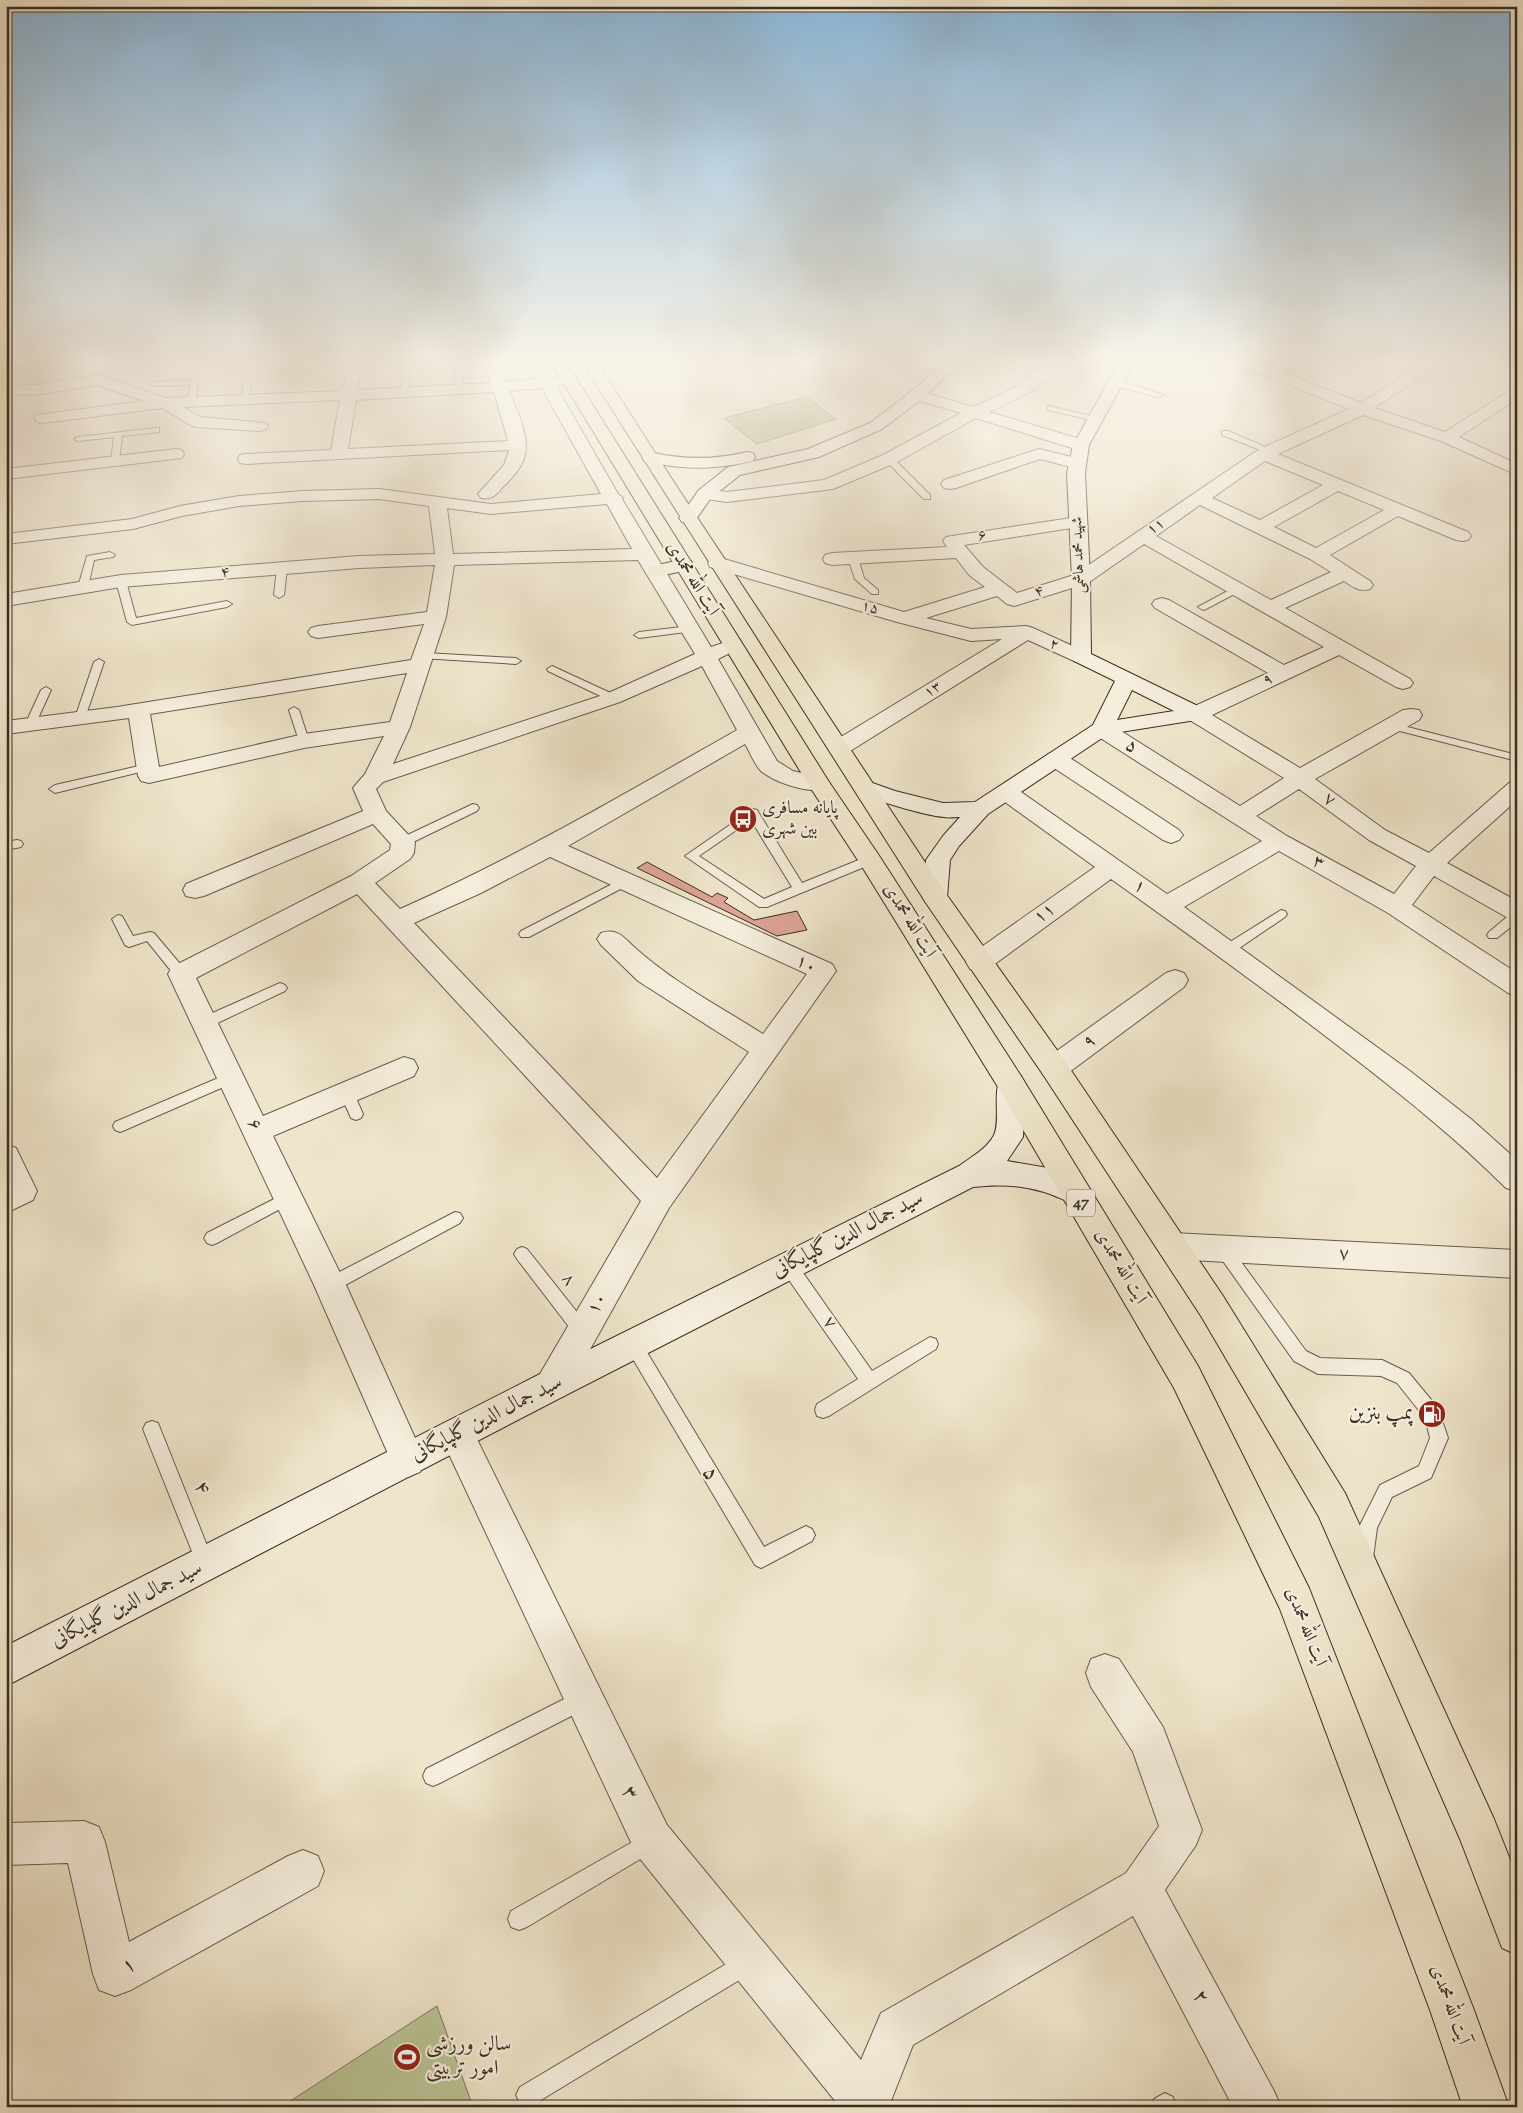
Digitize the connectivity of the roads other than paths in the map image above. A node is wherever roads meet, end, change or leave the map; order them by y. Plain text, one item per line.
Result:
1 (650, 457) edge
2 (115, 458) edge
3 (145, 458) edge
4 (246, 458) dead end
5 (255, 458) edge
6 (516, 458) edge
7 (608, 458) edge
8 (652, 458) edge
9 (744, 458) edge
10 (793, 458) edge
11 (1028, 458) edge
12 (1053, 458) edge
13 (1079, 458) edge
14 (1260, 458) edge
15 (1280, 458) edge
16 (1490, 458) edge
17 (889, 459) joint
18 (115, 461) junction
19 (1078, 464) junction
20 (1517, 470) edge
21 (6, 474) edge
22 (950, 484) dead end
23 (1337, 484) junction
24 (487, 494) junction
25 (627, 496) junction
26 (926, 497) dead end
27 (1199, 498) junction
28 (437, 501) junction
29 (685, 502) junction
30 (1398, 509) junction
31 (83, 516) dead end
32 (136, 517) junction
33 (1078, 522) junction
34 (1261, 527) junction
35 (1143, 536) junction
36 (1462, 536) dead end
37 (6, 539) edge
38 (961, 552) junction
39 (644, 554) junction
40 (110, 555) dead end
41 (1317, 555) junction
42 (853, 558) junction
43 (832, 559) dead end
44 (445, 561) junction
45 (717, 563) junction
46 (282, 568) junction
47 (670, 568) junction
48 (1345, 573) junction
49 (1081, 579) junction
50 (121, 581) junction
51 (1363, 585) dead end
52 (83, 587) junction
53 (1000, 589) junction
54 (1238, 590) junction
55 (875, 592) dead end
56 (279, 595) dead end
57 (6, 600) edge
58 (227, 604) dead end
59 (1162, 604) dead end
60 (1203, 607) dead end
61 (1270, 608) junction
62 (436, 617) junction
63 (904, 618) junction
64 (690, 629) junction
65 (318, 632) dead end
66 (1026, 632) junction
67 (640, 635) dead end
68 (1340, 647) junction
69 (720, 651) junction
70 (1082, 657) junction
71 (422, 660) junction
72 (516, 660) dead end
73 (99, 662) dead end
74 (552, 668) dead end
75 (1284, 673) junction
76 (1127, 679) junction
77 (1403, 683) dead end
78 (46, 690) dead end
79 (613, 698) junction
80 (138, 709) junction
81 (294, 710) dead end
82 (1196, 714) junction
83 (80, 718) junction
84 (1401, 721) joint
85 (30, 725) junction
86 (399, 727) junction
87 (6, 728) edge
88 (1102, 729) junction
89 (748, 733) junction
90 (304, 741) junction
91 (839, 748) junction
92 (1517, 758) edge
93 (1056, 759) junction
94 (148, 767) junction
95 (375, 777) junction
96 (1300, 778) junction
97 (819, 784) junction
98 (864, 787) junction
99 (1517, 788) edge
100 (54, 789) dead end
101 (1006, 792) junction
102 (473, 808) dead end
103 (980, 808) junction
104 (376, 814) junction
105 (1240, 816) junction
106 (1171, 835) dead end
107 (1279, 841) junction
108 (403, 842) junction
109 (549, 847) junction
110 (870, 860) junction
111 (1431, 864) junction
112 (1111, 867) junction
113 (360, 882) junction
114 (624, 882) junction
115 (799, 889) junction
116 (195, 890) dead end
117 (935, 898) junction
118 (1166, 906) junction
119 (1397, 907) junction
120 (1517, 913) edge
121 (1280, 914) dead end
122 (118, 919) dead end
123 (396, 921) junction
124 (525, 934) dead end
125 (1493, 935) dead end
126 (610, 939) dead end
127 (1227, 950) junction
128 (980, 962) junction
129 (181, 974) junction
130 (1175, 980) dead end
131 (1517, 986) edge
132 (280, 988) dead end
133 (204, 1022) junction
134 (766, 1049) junction
135 (404, 1068) dead end
136 (1054, 1068) junction
137 (230, 1078) junction
138 (1011, 1084) junction
139 (120, 1126) dead end
140 (257, 1130) junction
141 (6, 1156) edge
142 (969, 1175) junction
143 (1517, 1179) edge
144 (1073, 1191) junction
145 (288, 1198) junction
146 (658, 1199) junction
147 (6, 1200) edge
148 (455, 1218) dead end
149 (212, 1238) dead end
150 (1172, 1246) junction
151 (1223, 1249) junction
152 (522, 1254) dead end
153 (1517, 1264) edge
154 (788, 1265) junction
155 (330, 1285) junction
156 (582, 1331) junction
157 (633, 1344) junction
158 (930, 1344) dead end
159 (870, 1382) junction
160 (552, 1385) junction
161 (823, 1410) dead end
162 (152, 1429) dead end
163 (458, 1435) junction
164 (408, 1460) junction
165 (806, 1535) dead end
166 (205, 1564) junction
167 (1362, 1571) junction
168 (8, 1661) edge
169 (1105, 1673) dead end
170 (584, 1699) junction
171 (433, 1776) dead end
172 (652, 1840) junction
173 (6, 1844) edge
174 (303, 1871) dead end
175 (1141, 1888) junction
176 (519, 1919) dead end
177 (1517, 1933) edge
178 (751, 1961) junction
179 (528, 2095) dead end
180 (868, 2105) edge
181 (1258, 2107) edge
182 (1486, 2107) edge

1 - 29 highway, آیت الله محمدی
2 - 18 lane
3 - 18 street
4 - 5 street
6 - 24 street
7 - 25 highway, آیت الله محمدی / 47
8 - 9 street
10 - 29 street
11 - 22 street
12 - 19 street
13 - 19 street, شهید محمد هاشمی
14 - 27 street, ۱۱
15 - 23 street
16 - 20 street
17 - 26 lane
17 - 29 street
18 - 21 street
19 - 33 street, شهید محمد هاشمی
23 - 30 street
23 - 34 street
24 - 25 street
24 - 32 street
25 - 28 street
25 - 29 highway
25 - 39 street
25 - 47 highway, آیت الله محمدی / 47
27 - 34 street
27 - 35 street, ۱۱
28 - 32 street
28 - 44 street
29 - 45 highway, آیت الله محمدی
30 - 36 street
30 - 41 street
31 - 32 street
32 - 37 street
33 - 38 street, ۶
33 - 49 street, شهید محمد هاشمی
34 - 41 street
35 - 49 street, ۱۱
35 - 54 street
38 - 42 street
38 - 53 street, ۶
39 - 44 street, ۴
39 - 47 street
40 - 52 lane
41 - 48 street
42 - 43 street
42 - 55 lane
44 - 46 street, ۴
44 - 62 street
45 - 63 street, ۱۵
45 - 91 highway, آیت الله محمدی
46 - 50 street, ۴
46 - 56 lane
47 - 64 street
47 - 69 highway, آیت الله محمدی / 47
48 - 51 street
48 - 61 street
49 - 53 street, ۴
49 - 70 street, شهید محمد هاشمی
50 - 52 street, ۴
50 - 58 lane
52 - 57 street, ۴
53 - 63 street
54 - 60 lane
54 - 61 street
59 - 75 street
61 - 68 street
62 - 65 street
62 - 71 street
63 - 66 street, ۱۵
64 - 67 lane
64 - 69 street
66 - 70 street, ۲
66 - 91 street, ۱۳
68 - 75 street, ۹
68 - 77 street
69 - 79 street
69 - 89 street
69 - 97 highway, آیت الله محمدی / 47
70 - 76 street
71 - 72 lane
71 - 80 street
71 - 86 street
73 - 83 lane
74 - 79 lane
75 - 82 street, ۹
76 - 82 street, ۷
76 - 88 street
78 - 85 lane
79 - 95 street
80 - 83 street
80 - 94 street
81 - 90 lane
82 - 88 street, ۵
82 - 96 street, ۷
83 - 85 street
84 - 92 lane
84 - 96 street
85 - 87 street
86 - 90 street
86 - 95 street
88 - 93 street
88 - 105 street, ۵
89 - 97 street
89 - 109 street
90 - 94 street
91 - 98 highway, آیت الله محمدی
93 - 101 street
93 - 106 street
94 - 100 lane
95 - 104 street
96 - 105 street
96 - 111 street, ۷
97 - 110 highway, آیت الله محمدی / 47
98 - 103 street
98 - 117 highway, آیت الله محمدی
99 - 111 street
101 - 103 street
101 - 112 street, ۱
102 - 108 lane
103 - 117 street
104 - 108 street
104 - 116 street
105 - 107 street, ۳
107 - 118 street
107 - 119 street, ۳
108 - 113 street
109 - 114 street, ۱۰
109 - 123 street
110 - 115 lane
110 - 138 highway, آیت الله محمدی / 47
111 - 119 street
111 - 120 street, ۷
112 - 118 street, ۱
112 - 128 street, ۱۱
113 - 123 street
113 - 129 street
114 - 124 lane
114 - 134 street, ۱۰
115 - 115 lane
117 - 128 highway, آیت الله محمدی
118 - 127 street, ۱
119 - 131 street, ۳
120 - 125 lane
121 - 127 lane
122 - 129 lane
123 - 146 street
126 - 134 street
127 - 143 street, ۱
128 - 136 highway, آیت الله محمدی
129 - 133 street, ۶
130 - 136 street, ۹
132 - 133 lane
133 - 137 street, ۶
134 - 146 street, ۱۰
135 - 140 street
136 - 150 highway, آیت الله محمدی
137 - 139 lane
137 - 140 street, ۶
138 - 142 street
138 - 144 highway, آیت الله محمدی / 47
140 - 145 street, ۶
141 - 147 street
142 - 144 street
142 - 154 street, سید جمال الدین گلپایگانی
144 - 182 highway, آیت الله محمدی / 47
145 - 149 lane
145 - 155 street, ۶
146 - 156 street, ۱۰
148 - 155 lane
150 - 151 street, ۷
150 - 167 highway, آیت الله محمدی
151 - 153 street, ۷
151 - 167 lane
152 - 156 lane, ۸
154 - 157 street, سید جمال الدین گلپایگانی
154 - 159 lane, ۷
155 - 164 street, ۶
156 - 160 street, ۱۰
157 - 160 street, سید جمال الدین گلپایگانی
157 - 165 lane, ۵
158 - 159 lane
159 - 161 lane
160 - 163 street, سید جمال الدین گلپایگانی
162 - 166 lane, ۴
163 - 164 street, سید جمال الدین گلپایگانی
163 - 170 street, ۳
164 - 166 street, سید جمال الدین گلپایگانی
166 - 168 street, سید جمال الدین گلپایگانی
167 - 177 highway, آیت الله محمدی
169 - 175 street
170 - 171 lane
170 - 172 street, ۳
172 - 176 lane
172 - 178 street, ۳
173 - 174 street, ۱
175 - 180 street
175 - 181 street, ۲
178 - 179 lane
178 - 180 street, ۳

